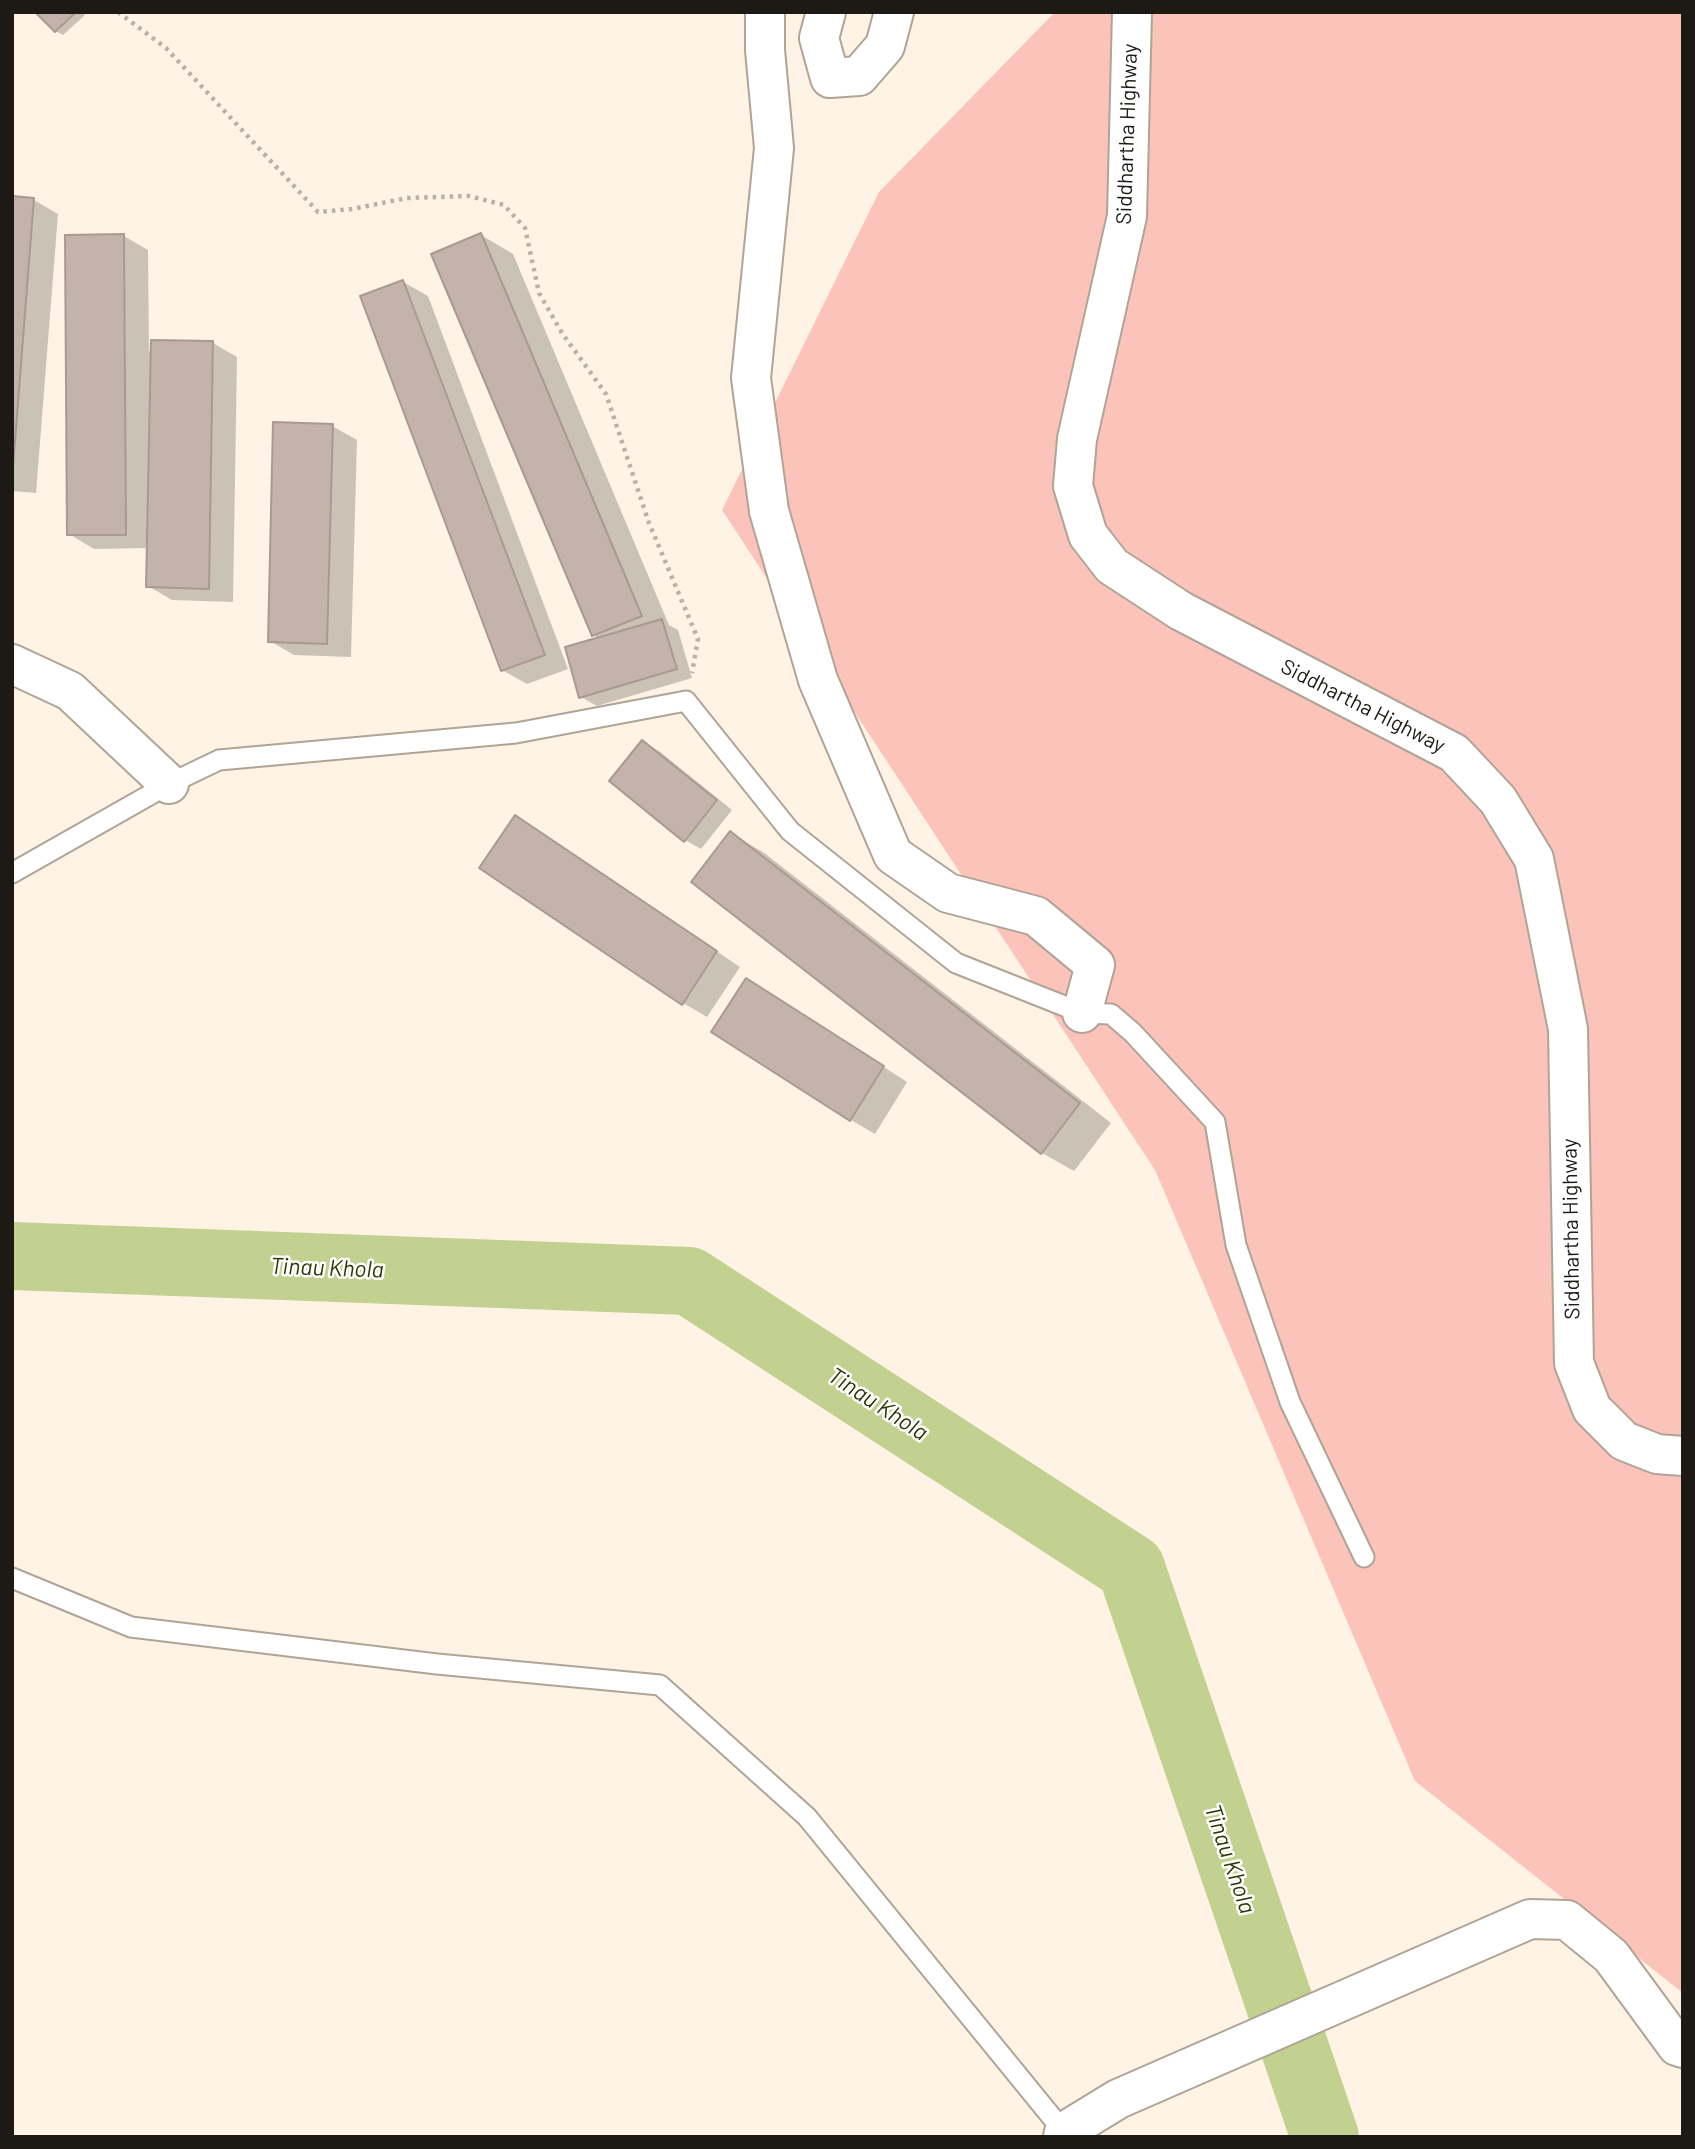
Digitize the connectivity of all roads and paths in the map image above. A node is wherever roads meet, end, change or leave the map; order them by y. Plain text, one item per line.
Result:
1 (118, 12) edge
2 (765, 12) edge
3 (825, 12) edge
4 (894, 12) edge
5 (1132, 12) edge
6 (12, 664) edge
7 (686, 701) junction
8 (169, 784) junction
9 (12, 873) edge
10 (1082, 1013) junction
11 (1683, 1457) edge
12 (1364, 1558) dead end
13 (12, 1578) edge
14 (1683, 2048) edge
15 (1063, 2134) edge

1 - 7 path
2 - 10 main road
3 - 4 main road
5 - 11 main road, Siddhartha Highway
6 - 8 main road
7 - 8 lane
7 - 10 lane
8 - 9 lane
10 - 12 lane
13 - 15 lane
14 - 15 main road

